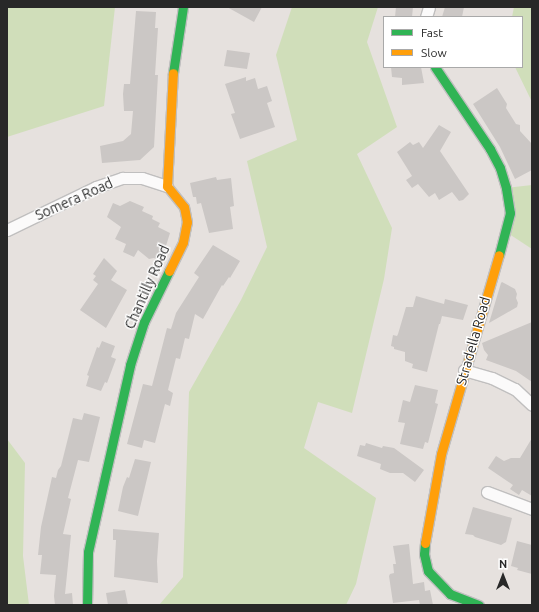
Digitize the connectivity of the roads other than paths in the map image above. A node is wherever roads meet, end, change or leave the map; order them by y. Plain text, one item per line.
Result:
1 (183, 7) edge
2 (436, 68) edge
3 (167, 186) junction
4 (7, 230) edge
5 (464, 370) junction
6 (532, 405) edge
7 (487, 492) dead end
8 (532, 509) edge
9 (87, 605) edge
10 (479, 605) edge

1 - 3 street
2 - 5 street, Stradella Road
3 - 4 street, Somera Road
3 - 9 street, Chantilly Road
5 - 6 street
5 - 10 street, Stradella Road
7 - 8 street

